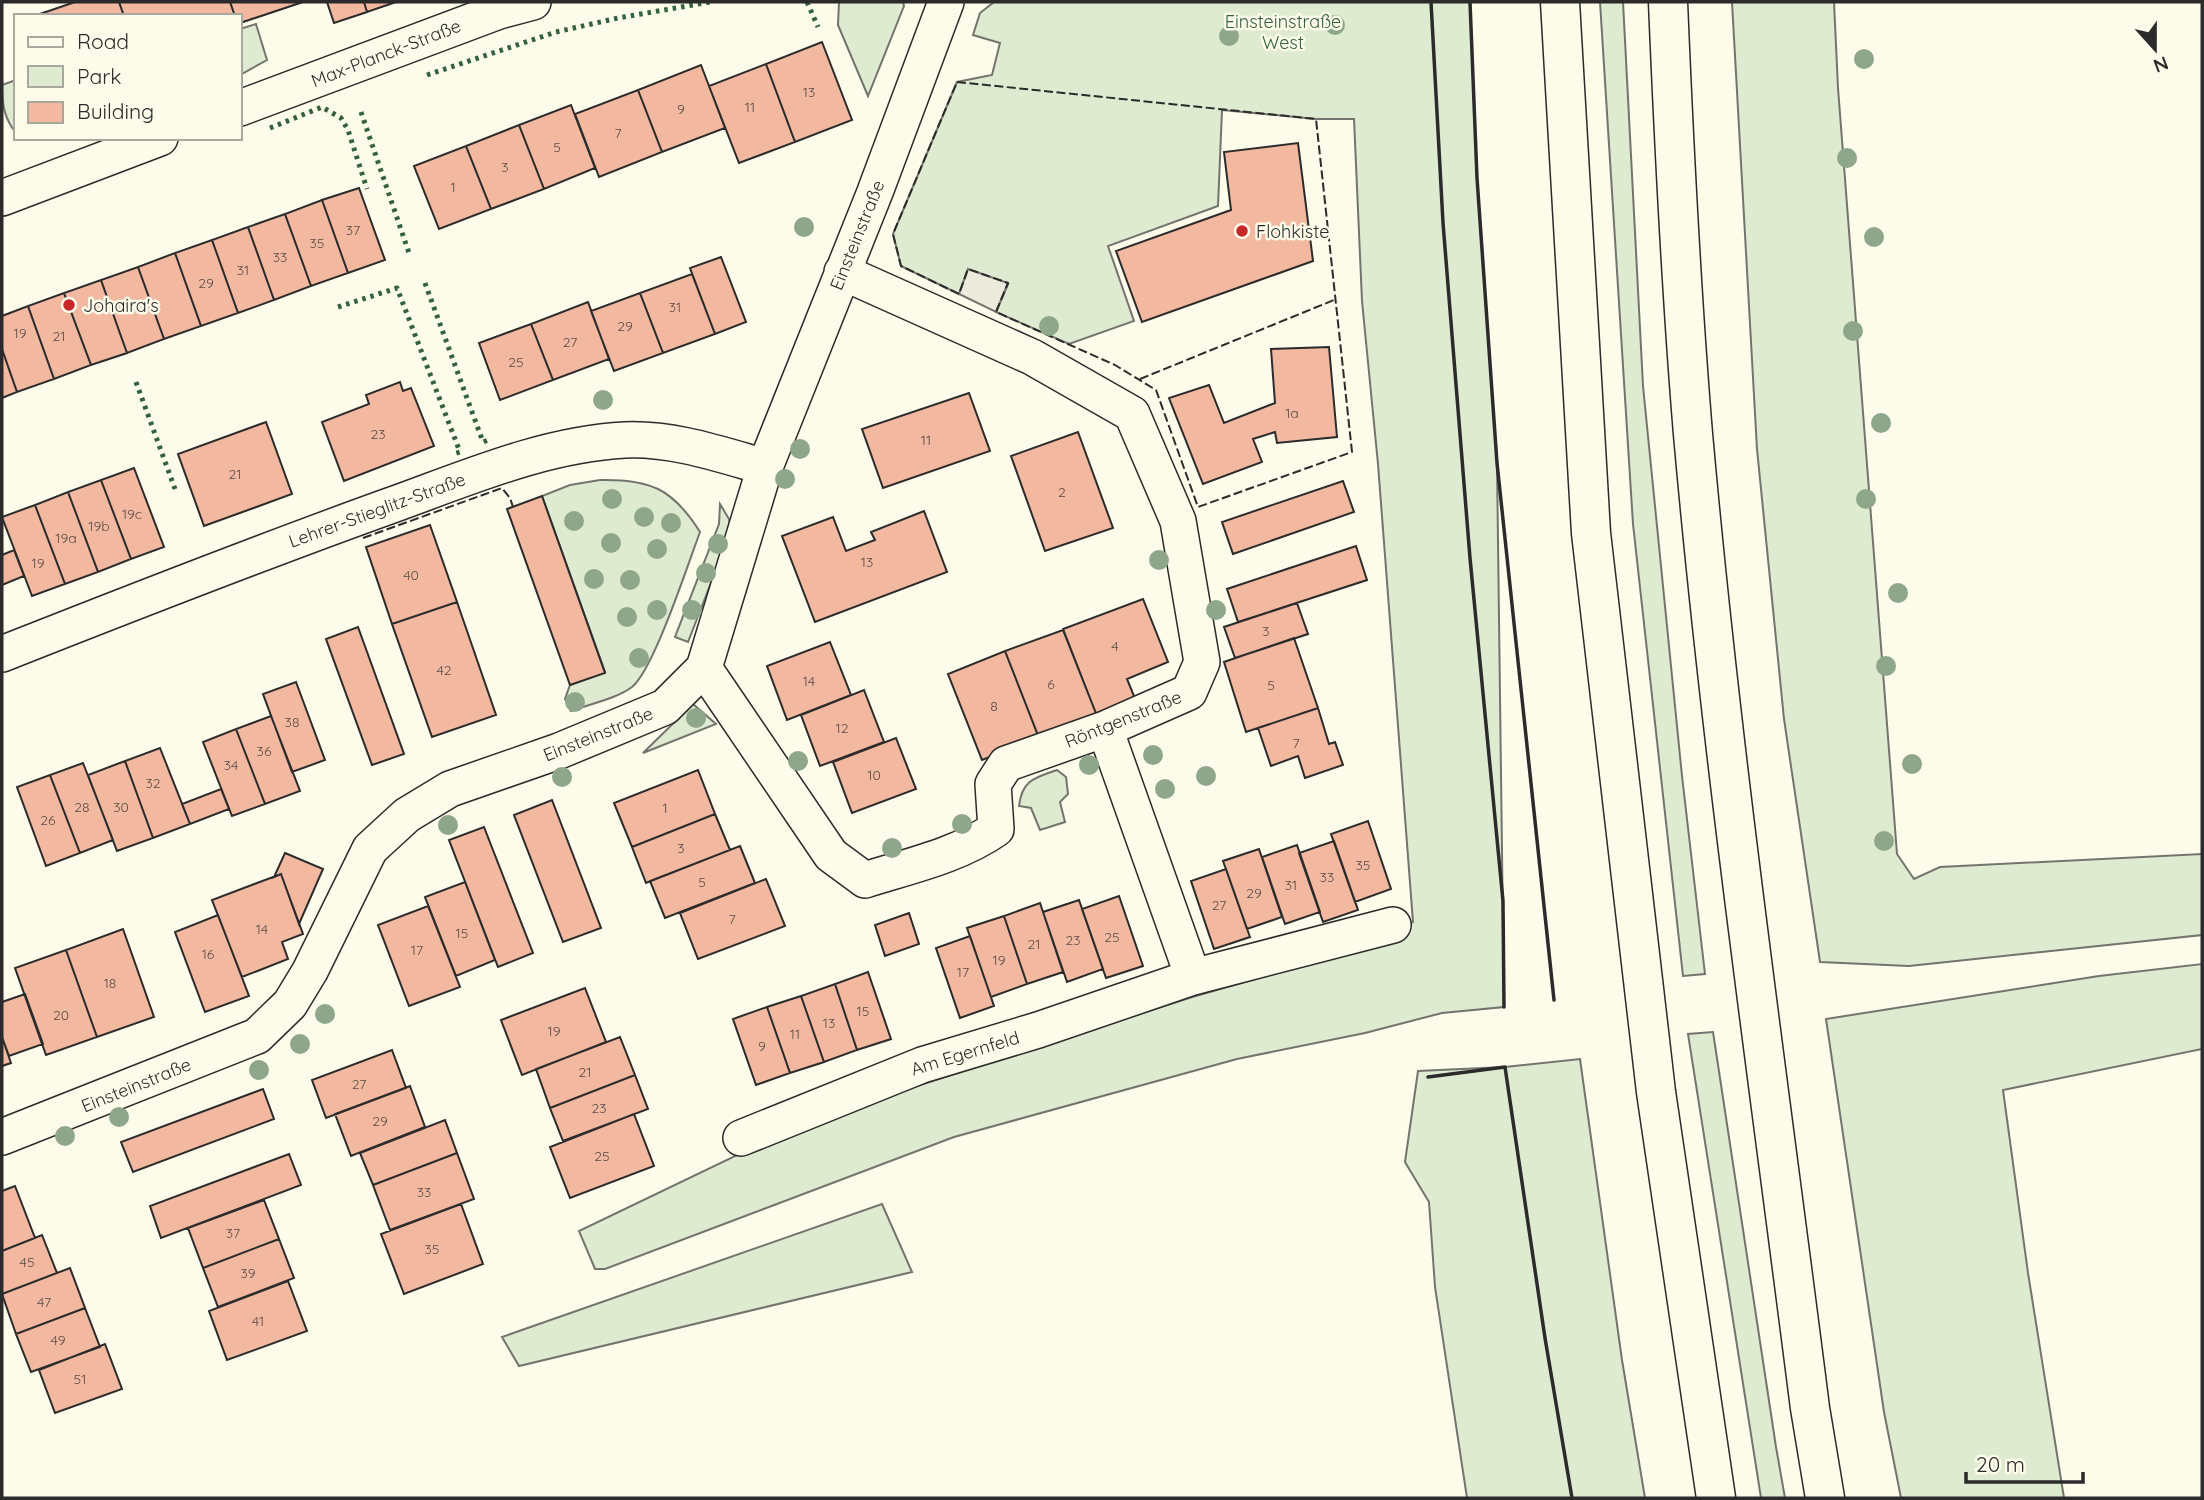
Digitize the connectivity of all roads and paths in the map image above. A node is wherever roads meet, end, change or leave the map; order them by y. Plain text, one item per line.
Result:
1 (533, 2) edge
2 (946, 2) edge
3 (1560, 2) edge
4 (1668, 2) edge
5 (242, 107) edge
6 (154, 140) edge
7 (4, 190) edge
8 (842, 272) junction
9 (765, 467) junction
10 (2, 654) edge
11 (704, 668) junction
12 (1105, 729) junction
13 (1393, 925) dead end
14 (1192, 977) junction
15 (2, 1137) edge
16 (741, 1138) dead end
17 (1716, 1498) edge
18 (1825, 1498) edge

1 - 5 street, Max-Planck-Straße
2 - 8 street, Einsteinstraße
3 - 17 highway
4 - 18 highway
6 - 7 street
8 - 9 street, Einsteinstraße
8 - 12 street, Röntgenstraße
9 - 10 street, Lehrer-Stieglitz-Straße
9 - 11 street, Einsteinstraße
11 - 12 street, Röntgenstraße
11 - 15 street, Einsteinstraße
12 - 14 street
13 - 14 street, Am Egernfeld
14 - 16 street, Am Egernfeld

